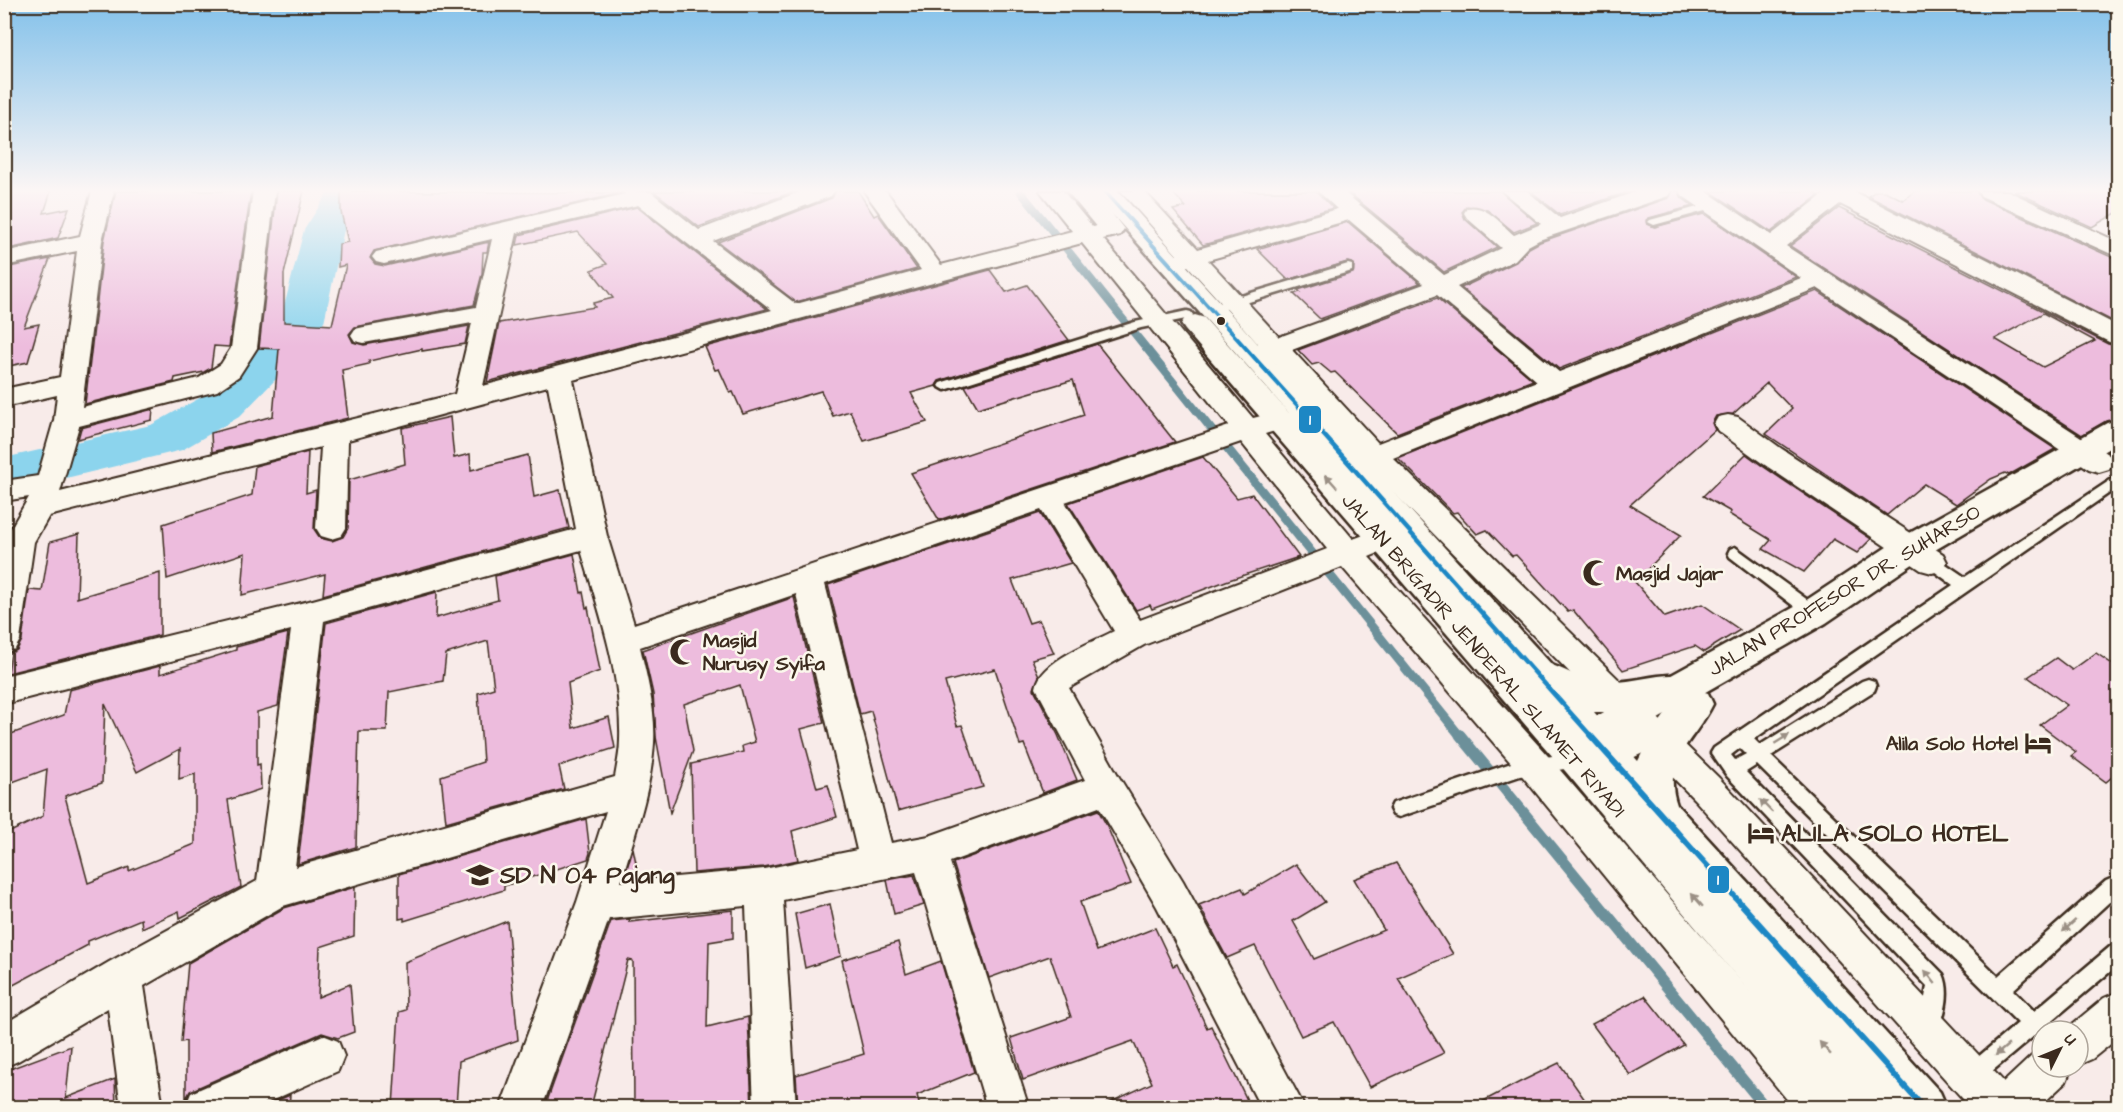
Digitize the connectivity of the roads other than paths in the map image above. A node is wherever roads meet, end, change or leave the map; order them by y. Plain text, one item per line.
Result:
1 (81, 243) edge
2 (90, 243) edge
3 (257, 243) edge
4 (448, 243) edge
5 (503, 243) edge
6 (702, 243) edge
7 (913, 243) edge
8 (1051, 243) edge
9 (1103, 243) edge
10 (1162, 243) edge
11 (1244, 243) edge
12 (1389, 243) edge
13 (1509, 243) edge
14 (1519, 243) edge
15 (1766, 243) edge
16 (1775, 243) edge
17 (1937, 243) edge
18 (2102, 243) edge
19 (1771, 246) junction
20 (1514, 247) junction
21 (2118, 250) edge
22 (384, 257) dead end
23 (4, 260) edge
24 (1181, 261) junction
25 (1348, 268) dead end
26 (936, 274) junction
27 (1819, 279) junction
28 (1440, 286) junction
29 (486, 313) junction
30 (792, 313) junction
31 (1186, 315) junction
32 (364, 335) dead end
33 (2118, 336) edge
34 (1264, 351) junction
35 (559, 377) junction
36 (1555, 382) junction
37 (70, 383) junction
38 (945, 386) dead end
39 (4, 398) edge
40 (467, 398) junction
41 (1277, 419) junction
42 (1728, 424) dead end
43 (2118, 430) edge
44 (64, 432) junction
45 (335, 434) junction
46 (1226, 438) junction
47 (1361, 460) junction
48 (2107, 463) edge
49 (47, 490) junction
50 (4, 491) edge
51 (1048, 498) junction
52 (331, 528) dead end
53 (592, 536) junction
54 (1383, 539) junction
55 (1735, 553) dead end
56 (1922, 555) junction
57 (1329, 559) junction
58 (807, 579) junction
59 (1964, 585) junction
60 (309, 613) junction
61 (1814, 613) junction
62 (1133, 636) junction
63 (4, 640) edge
64 (623, 640) junction
65 (1868, 687) dead end
66 (4, 690) edge
67 (1688, 696) junction
68 (1616, 737) junction
69 (1743, 740) junction
70 (1758, 754) junction
71 (1528, 767) junction
72 (1733, 771) junction
73 (631, 788) junction
74 (1107, 788) junction
75 (1399, 809) dead end
76 (929, 853) junction
77 (878, 863) junction
78 (764, 887) junction
79 (2113, 887) dead end
80 (274, 891) junction
81 (596, 902) junction
82 (2118, 953) edge
83 (123, 976) junction
84 (1998, 990) junction
85 (2118, 1012) edge
86 (2039, 1019) edge
87 (2030, 1021) edge
88 (2030, 1026) edge
89 (1928, 1031) junction
90 (2090, 1035) edge
91 (4, 1047) edge
92 (323, 1056) dead end
93 (1970, 1076) junction
94 (2038, 1079) edge
95 (1867, 1096) edge
96 (1281, 1106) edge
97 (142, 1107) edge
98 (206, 1107) edge
99 (521, 1107) edge
100 (775, 1107) edge
101 (1008, 1107) edge
102 (1822, 1107) edge
103 (1924, 1107) edge
104 (2000, 1107) edge
105 (2007, 1107) edge

1 - 23 street
2 - 37 street
3 - 44 street
4 - 22 street
5 - 29 street
6 - 30 street
7 - 26 street
8 - 26 street
9 - 31 street
10 - 24 main road, JALAN BRIGADIR JENDERAL SLAMET RIYADI
11 - 24 street
12 - 28 street
13 - 20 street
14 - 20 street
15 - 19 street
16 - 19 street
17 - 33 street
18 - 21 street
19 - 27 street
20 - 28 street
24 - 31 main road, JALAN BRIGADIR JENDERAL SLAMET RIYADI
25 - 31 lane
26 - 30 street
27 - 36 street
27 - 48 street
28 - 34 street
28 - 36 street
29 - 32 street
29 - 40 street
30 - 35 street
31 - 34 main road, JALAN BRIGADIR JENDERAL SLAMET RIYADI
31 - 38 lane
31 - 41 main road, JALAN BRIGADIR JENDERAL SLAMET RIYADI
31 - 46 street
34 - 47 main road, JALAN BRIGADIR JENDERAL SLAMET RIYADI
35 - 40 street
35 - 53 street
36 - 47 street
37 - 39 street
37 - 44 street
40 - 45 street
41 - 46 street
54 -> 41 main road, JALAN BRIGADIR JENDERAL SLAMET RIYADI
42 - 56 street
43 - 48 main road, JALAN PROFESOR DR. SUHARSO
44 - 49 street
45 - 49 street
45 - 52 street
46 - 51 street
46 - 57 street
47 - 68 street
47 - 68 main road, JALAN BRIGADIR JENDERAL SLAMET RIYADI
48 - 56 main road, JALAN PROFESOR DR. SUHARSO
48 - 59 lane
49 - 50 street
49 - 63 street
51 - 58 street
51 - 62 street
53 - 60 street
53 - 64 street
54 - 57 street
54 - 68 main road, JALAN BRIGADIR JENDERAL SLAMET RIYADI
55 - 61 lane
56 - 59 lane
56 - 61 main road, JALAN PROFESOR DR. SUHARSO
56 - 67 main road, JALAN PROFESOR DR. SUHARSO
57 - 62 street
57 - 71 street
58 - 64 street
58 - 77 street
59 - 69 lane
60 - 66 street
60 - 80 street
61 - 67 main road, JALAN PROFESOR DR. SUHARSO
62 - 74 street
64 - 73 street
70 -> 65 lane
67 - 68 main road
67 - 68 main road, JALAN BRIGADIR JENDERAL SLAMET RIYADI
68 - 71 lane
68 - 89 street
95 -> 68 main road, JALAN BRIGADIR JENDERAL SLAMET RIYADI
68 - 103 main road, JALAN BRIGADIR JENDERAL SLAMET RIYADI
69 - 70 lane
69 - 72 lane
70 - 72 lane
70 - 84 lane
71 - 75 lane
71 - 102 street
89 -> 72 lane
73 - 80 street
73 - 81 street
74 - 76 street
74 - 96 street
76 - 77 street
76 - 101 street
77 - 78 street
78 - 81 street
78 - 100 street
79 -> 84 lane
80 - 83 street
81 - 99 street
82 - 86 lane
83 - 91 street
83 - 97 street
84 - 87 lane
85 - 90 street
88 -> 93 lane
89 - 93 street
92 - 98 street
93 - 104 street
94 - 105 street
95 - 102 street

